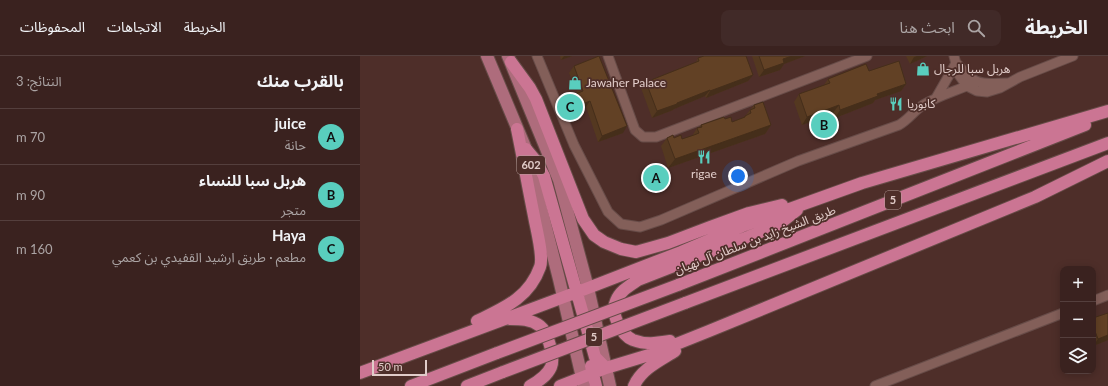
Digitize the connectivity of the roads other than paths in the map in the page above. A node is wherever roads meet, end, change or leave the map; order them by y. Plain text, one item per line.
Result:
1 (487, 56) edge
2 (537, 56) edge
3 (608, 56) edge
4 (867, 56) edge
5 (1073, 56) edge
6 (509, 59) edge
7 (955, 59) edge
8 (1009, 83) junction
9 (967, 86) junction
10 (936, 98) junction
11 (1108, 111) edge
12 (1108, 116) edge
13 (517, 129) junction
14 (1108, 143) edge
15 (526, 149) junction
16 (1108, 161) edge
17 (808, 202) junction
18 (588, 288) junction
19 (576, 292) junction
20 (1108, 295) edge
21 (563, 297) junction
22 (1096, 300) edge
23 (1060, 314) edge
24 (502, 319) junction
25 (709, 331) junction
26 (693, 337) junction
27 (396, 359) junction
28 (606, 368) junction
29 (360, 372) edge
30 (586, 379) edge
31 (411, 386) edge
32 (467, 386) edge
33 (530, 386) edge
34 (560, 386) edge
35 (596, 386) edge
36 (610, 386) edge
37 (634, 386) edge
38 (875, 386) edge

1 - 13 main road, 602
2 - 10 street
3 - 4 street
5 - 8 street
6 - 17 highway
6 - 18 main road, 602
7 - 8 street
7 - 9 street
7 - 10 street
8 - 9 street
9 - 10 street
11 - 17 highway
12 - 31 highway, طريق الشيخ زايد بن سلطان آل نهيان / 5, bridge
13 - 15 main road, 602
13 - 27 highway
14 - 32 highway, 5, bridge
15 - 19 highway
15 - 21 main road, 602
16 - 25 highway
17 - 18 highway
17 - 26 highway
18 - 19 highway
18 - 28 main road, 602
19 - 21 highway
19 - 28 highway
20 - 22 street
21 - 24 highway
21 - 30 main road, 602
23 - 38 street
24 - 27 highway
24 - 33 highway
25 - 26 highway
25 - 37 highway
26 - 28 highway
27 - 29 highway
28 - 30 highway
28 - 36 main road, 602
30 - 34 highway
30 - 35 highway

